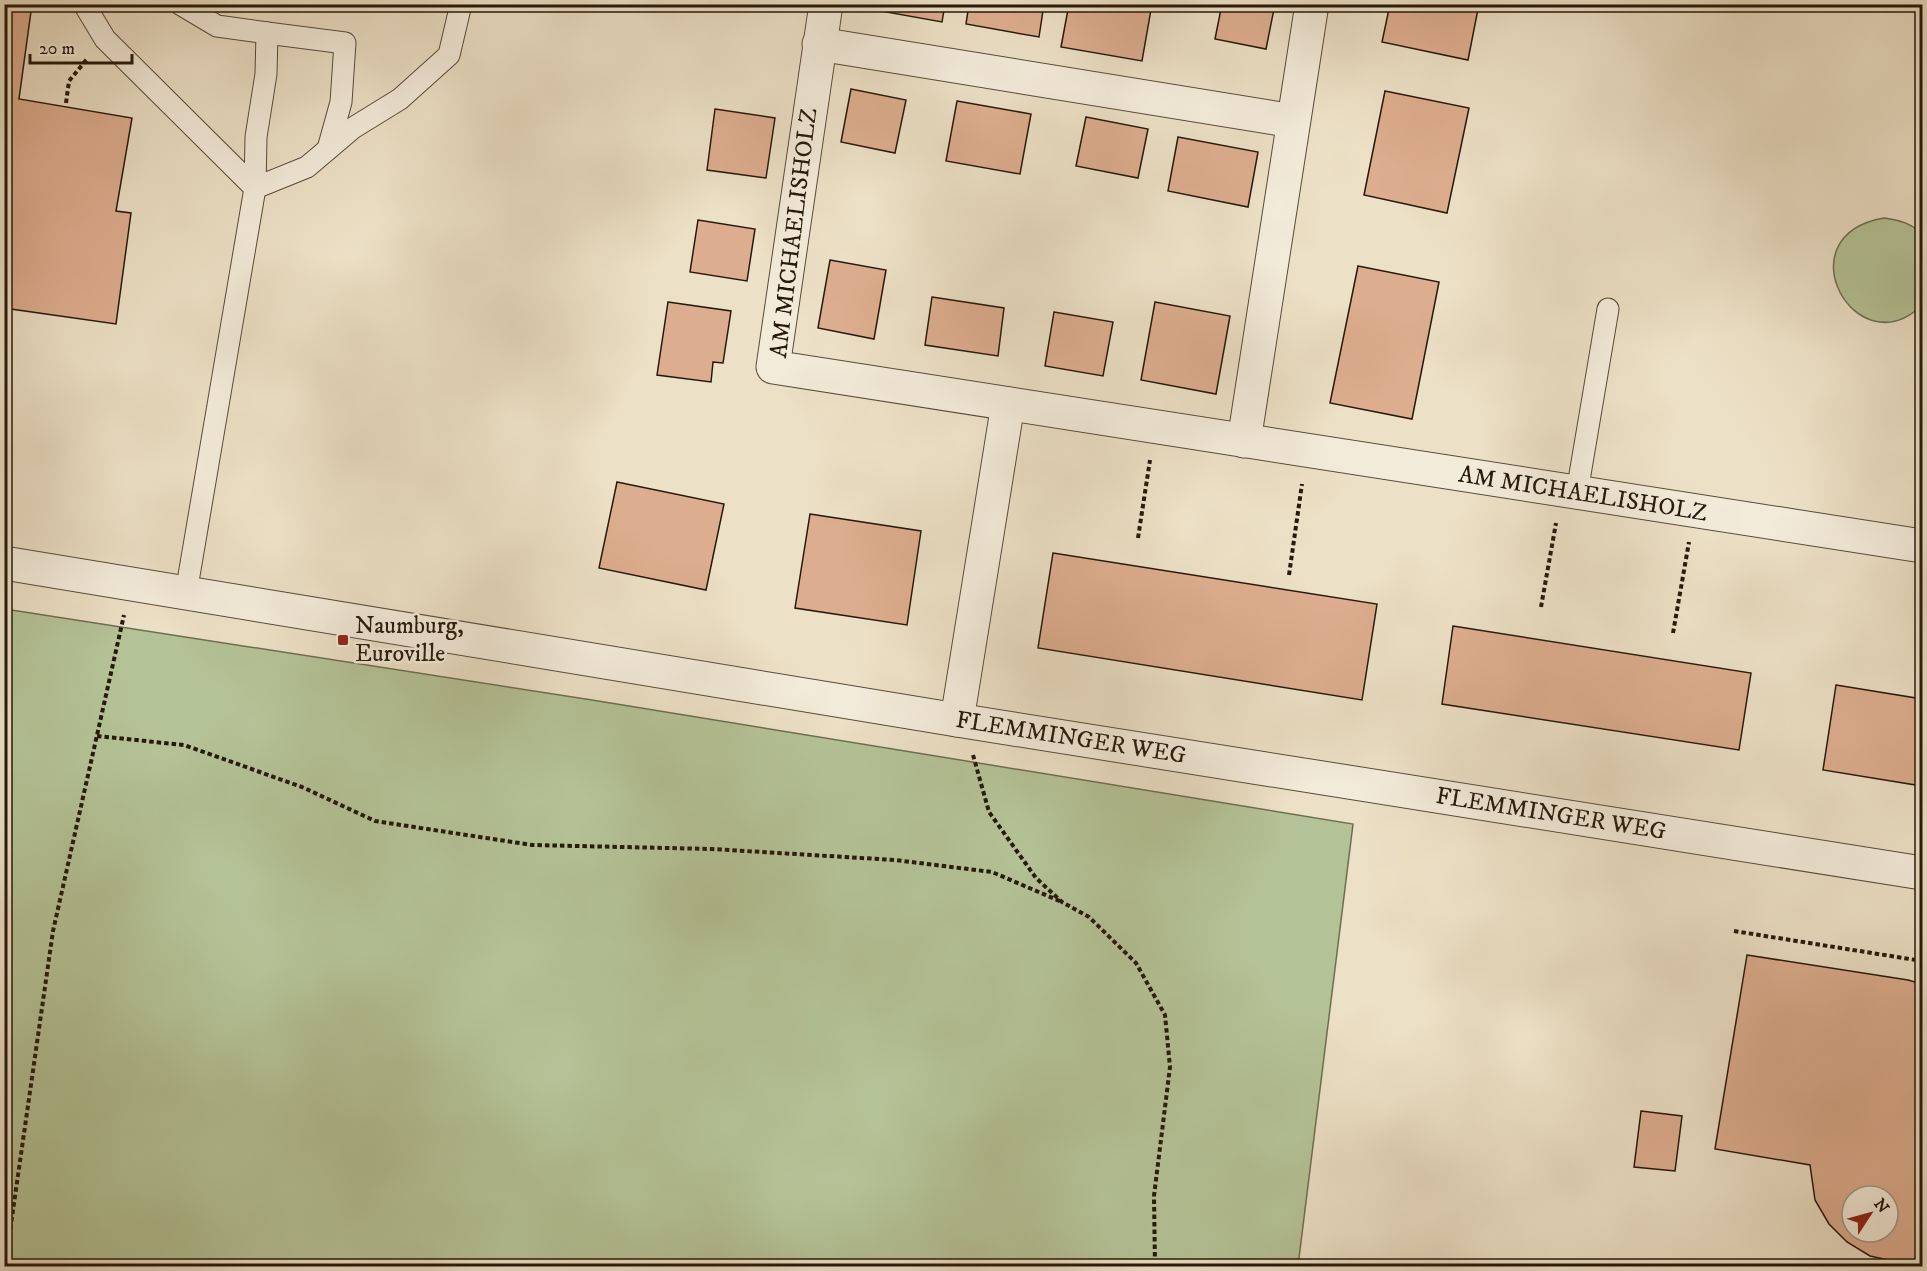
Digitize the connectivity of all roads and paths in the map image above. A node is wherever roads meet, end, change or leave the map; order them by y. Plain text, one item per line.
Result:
1 (84, 4) edge
2 (180, 4) edge
3 (461, 4) edge
4 (826, 4) edge
5 (1312, 4) edge
6 (267, 33) junction
7 (105, 39) junction
8 (819, 44) junction
9 (66, 103) dead end
10 (1293, 121) junction
11 (328, 149) junction
12 (255, 188) junction
13 (1608, 309) dead end
14 (1008, 404) junction
15 (1155, 426) junction
16 (1244, 441) junction
17 (1307, 451) junction
18 (1569, 491) junction
19 (1694, 512) junction
20 (1138, 538) dead end
21 (1923, 546) edge
22 (4, 563) edge
23 (1289, 575) dead end
24 (186, 593) junction
25 (1541, 606) dead end
26 (125, 610) dead end
27 (1673, 633) dead end
28 (964, 734) junction
29 (97, 736) junction
30 (1923, 873) edge
31 (1062, 902) junction
32 (1734, 931) dead end
33 (1923, 961) edge
34 (5, 1266) edge
35 (1155, 1266) edge

1 - 7 lane
2 - 6 lane
3 - 11 lane
4 - 8 street, AM MICHAELISHOLZ
5 - 10 street
6 - 11 lane
6 - 12 lane
7 - 9 path
7 - 12 lane
8 - 10 street
8 - 14 street, AM MICHAELISHOLZ
10 - 16 street
11 - 12 lane
12 - 24 lane
13 - 18 lane
14 - 15 street, AM MICHAELISHOLZ
14 - 28 street
15 - 16 street, AM MICHAELISHOLZ
15 - 20 path
16 - 17 street, AM MICHAELISHOLZ
17 - 18 street, AM MICHAELISHOLZ
17 - 23 path
18 - 19 street, AM MICHAELISHOLZ
18 - 25 path
19 - 21 street, AM MICHAELISHOLZ
19 - 27 path
22 - 24 street, FLEMMINGER WEG
24 - 28 street, FLEMMINGER WEG
26 - 29 path
28 - 30 street, FLEMMINGER WEG
28 - 31 path
29 - 31 path
29 - 34 path
31 - 35 path
32 - 33 path

